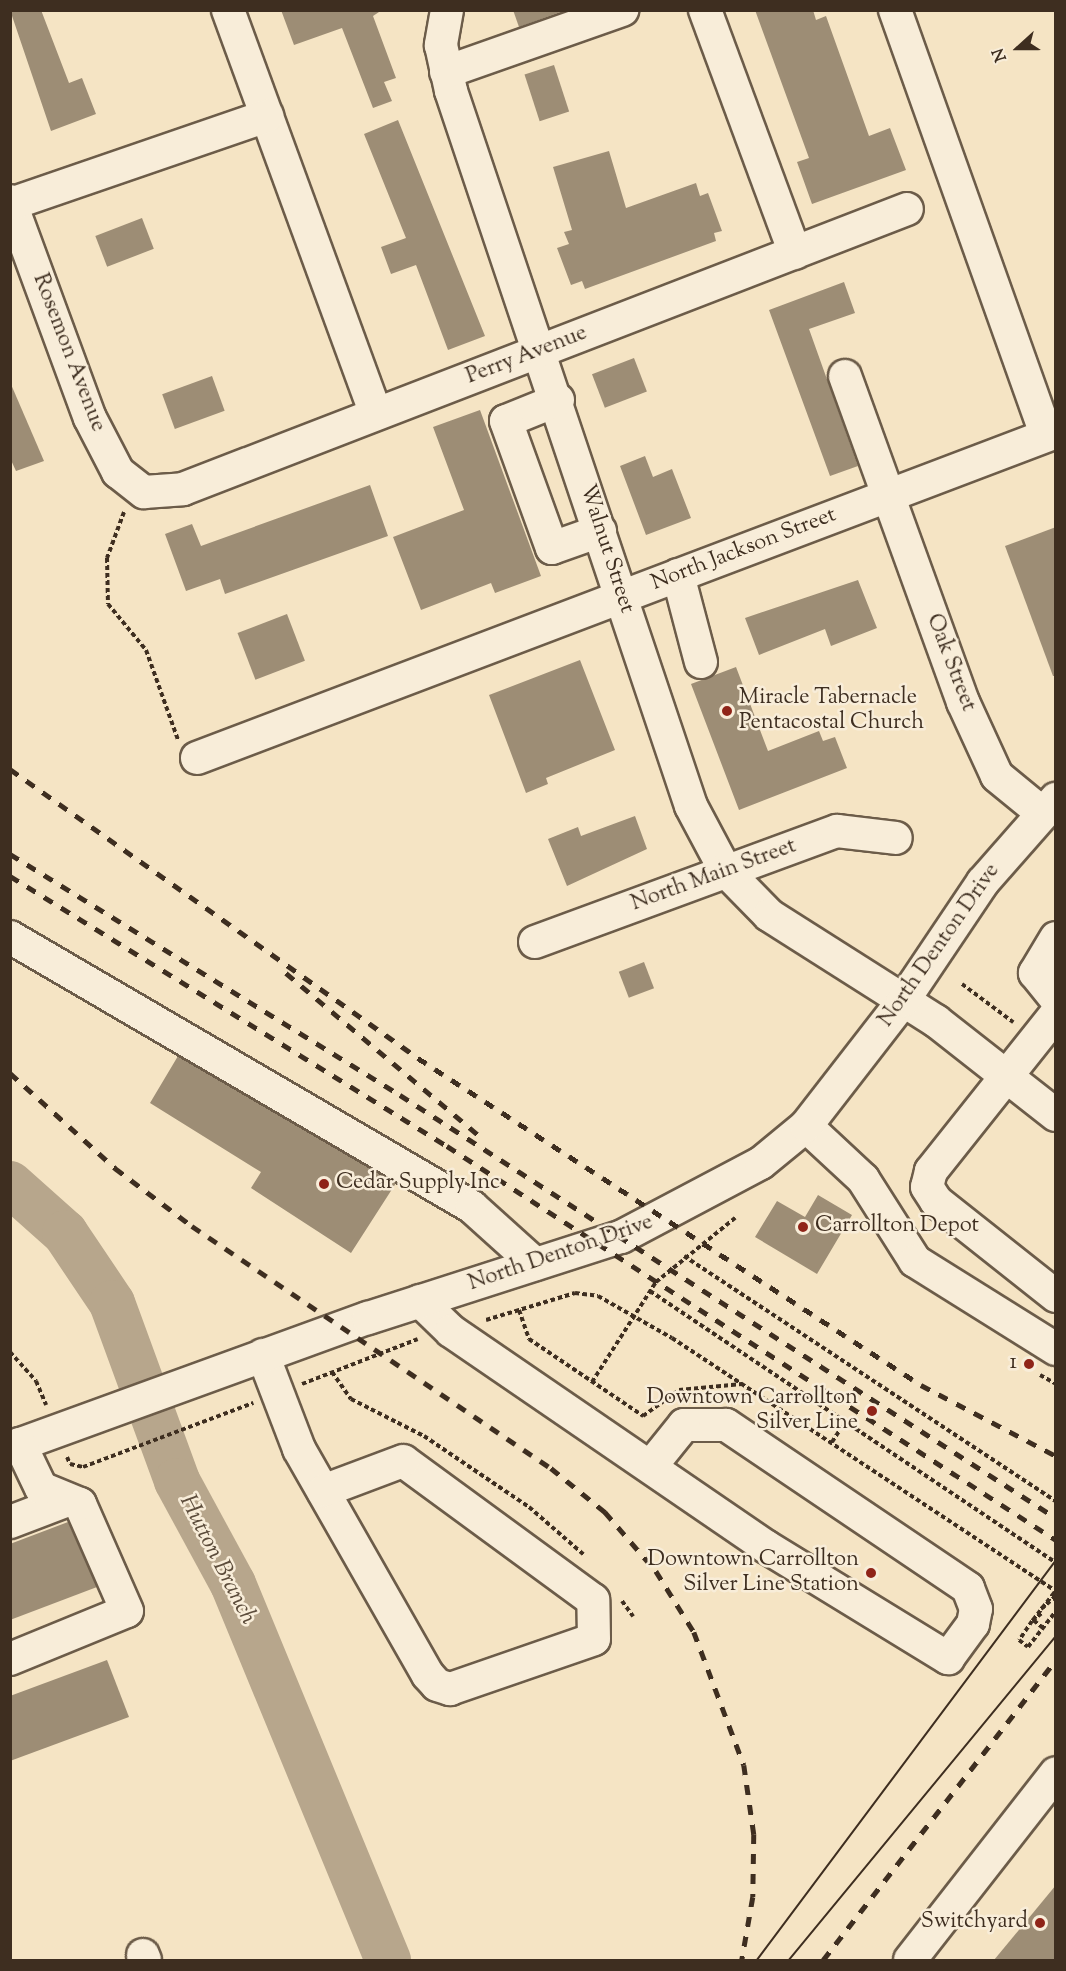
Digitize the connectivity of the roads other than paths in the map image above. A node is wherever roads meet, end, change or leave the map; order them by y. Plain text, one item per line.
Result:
1 (228, 10) edge
2 (447, 10) edge
3 (622, 10) edge
4 (705, 10) edge
5 (895, 10) edge
6 (446, 72) junction
7 (267, 116) junction
8 (11, 202) edge
9 (907, 209) dead end
10 (795, 253) junction
11 (542, 351) junction
12 (845, 376) dead end
13 (558, 400) junction
14 (376, 414) junction
15 (1051, 434) edge
16 (142, 491) joint
17 (887, 495) junction
18 (600, 531) junction
19 (678, 575) junction
20 (621, 596) junction
21 (701, 662) dead end
22 (197, 758) road end
23 (1048, 805) edge
24 (896, 838) dead end
25 (724, 870) junction
26 (10, 937) edge
27 (1056, 938) edge
28 (535, 942) dead end
29 (1056, 999) edge
30 (903, 1001) junction
31 (1056, 1014) edge
32 (1006, 1076) junction
33 (1056, 1115) edge
34 (806, 1126) junction
35 (536, 1264) junction
36 (1056, 1296) edge
37 (420, 1301) junction
38 (1056, 1349) edge
39 (263, 1355) junction
40 (15, 1446) edge
41 (651, 1466) junction
42 (323, 1491) junction
43 (68, 1500) junction
44 (10, 1522) edge
45 (10, 1659) edge
46 (1056, 1773) edge
47 (910, 1960) edge

1 - 7 street
2 - 6 street, Walnut Street
3 - 6 street
4 - 10 street
5 - 15 street
6 - 11 street, Walnut Street
7 - 8 street
7 - 14 street
8 - 16 street, Rosemon Avenue
9 - 10 street, Perry Avenue
10 - 11 street, Perry Avenue
11 - 13 street, Walnut Street
11 - 14 street, Perry Avenue
12 - 17 street, Oak Street
13 - 18 street, Walnut Street
13 - 18 street
14 - 16 street, Perry Avenue
15 - 17 street, North Jackson Street
17 - 19 street, North Jackson Street
17 - 23 street, Oak Street
18 - 20 street, Walnut Street
19 - 20 street, North Jackson Street
19 - 21 street
20 - 22 street, North Jackson Street
20 - 25 street, Walnut Street
23 - 30 street, North Denton Drive
24 - 25 street, North Main Street
25 - 28 street, North Main Street
25 - 30 street, Walnut Street
26 - 35 street
27 - 29 street
30 - 32 street, Walnut Street
30 - 34 street, North Denton Drive
31 - 32 street
32 - 33 street, Walnut Street
32 - 36 street
34 - 35 street, North Denton Drive
34 - 38 street
35 - 37 street, North Denton Drive
37 - 39 street, North Denton Drive
37 - 41 street
39 - 40 street, North Denton Drive
39 - 42 street
40 - 43 street
41 - 41 street
42 - 42 street
43 - 44 street
43 - 45 street
46 - 47 street

